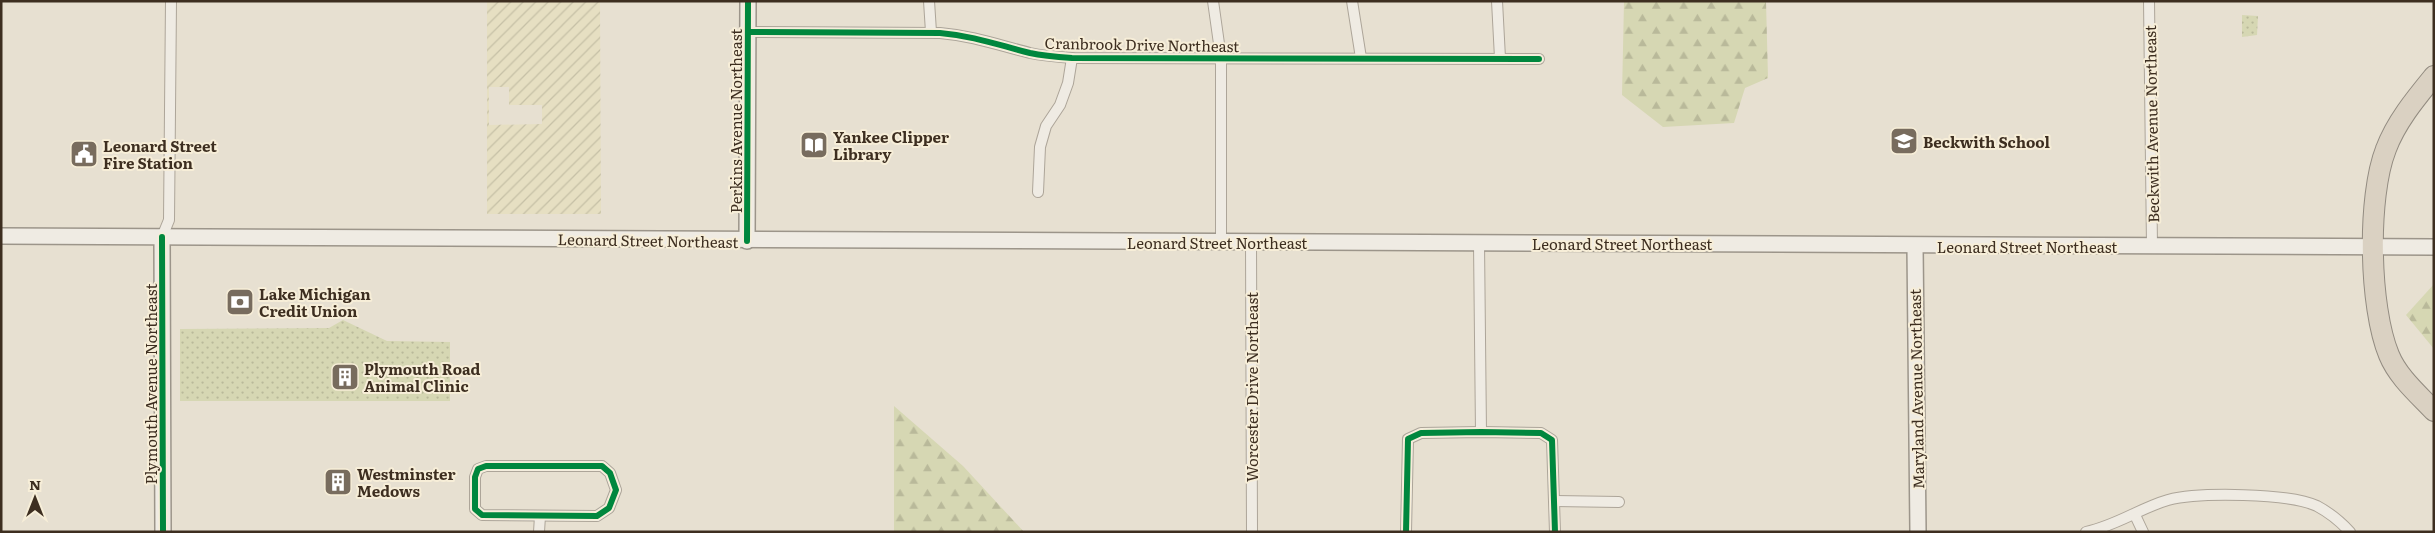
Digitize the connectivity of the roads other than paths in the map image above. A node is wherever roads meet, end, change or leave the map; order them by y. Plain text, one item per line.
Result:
1 (171, 1) edge
2 (748, 1) edge
3 (929, 1) edge
4 (1213, 1) edge
5 (1352, 1) edge
6 (1496, 1) edge
7 (2149, 1) edge
8 (748, 32) junction
9 (931, 32) junction
10 (1072, 58) junction
11 (1221, 58) junction
12 (1361, 58) junction
13 (1500, 58) junction
14 (1539, 59) dead end
15 (2434, 76) edge
16 (1038, 192) dead end
17 (1, 236) edge
18 (162, 237) junction
19 (747, 241) junction
20 (1221, 242) junction
21 (1251, 242) junction
22 (1479, 243) junction
23 (1915, 246) junction
24 (2152, 246) junction
25 (2373, 247) junction
26 (2434, 247) edge
27 (2434, 411) edge
28 (1481, 432) junction
29 (1555, 501) junction
30 (1619, 502) dead end
31 (2135, 515) junction
32 (540, 516) junction
33 (163, 532) edge
34 (539, 532) edge
35 (1252, 532) edge
36 (1406, 532) edge
37 (1555, 532) edge
38 (1918, 532) edge
39 (2086, 532) edge
40 (2143, 532) edge
41 (2350, 532) edge

1 - 18 street, Plymouth Avenue Northeast
2 - 8 main road, Perkins Avenue Northeast
3 - 9 street
4 - 11 street
5 - 12 street
6 - 13 street
7 - 24 street, Beckwith Avenue Northeast
8 - 9 street, Cranbrook Drive Northeast
8 - 19 main road, Perkins Avenue Northeast
9 - 10 street, Cranbrook Drive Northeast
10 - 11 street, Cranbrook Drive Northeast
10 - 16 street
11 - 12 street, Cranbrook Drive Northeast
11 - 20 street
12 - 13 street, Cranbrook Drive Northeast
13 - 14 street, Cranbrook Drive Northeast
15 - 25 highway
17 - 18 main road, Leonard Street Northeast
18 - 19 main road, Leonard Street Northeast
18 - 33 main road, Plymouth Avenue Northeast
19 - 20 main road, Leonard Street Northeast
20 - 21 main road, Leonard Street Northeast
21 - 22 main road, Leonard Street Northeast
21 - 35 street, Worcester Drive Northeast
22 - 23 main road, Leonard Street Northeast
22 - 28 street
23 - 24 main road, Leonard Street Northeast
23 - 38 main road, Maryland Avenue Northeast
24 - 25 main road, Leonard Street Northeast
25 - 26 main road, Leonard Street Northeast
25 - 27 highway
28 - 29 street
28 - 36 street
29 - 30 street
29 - 37 street
31 - 39 street
31 - 40 street
31 - 41 street
32 - 32 street
32 - 34 street

